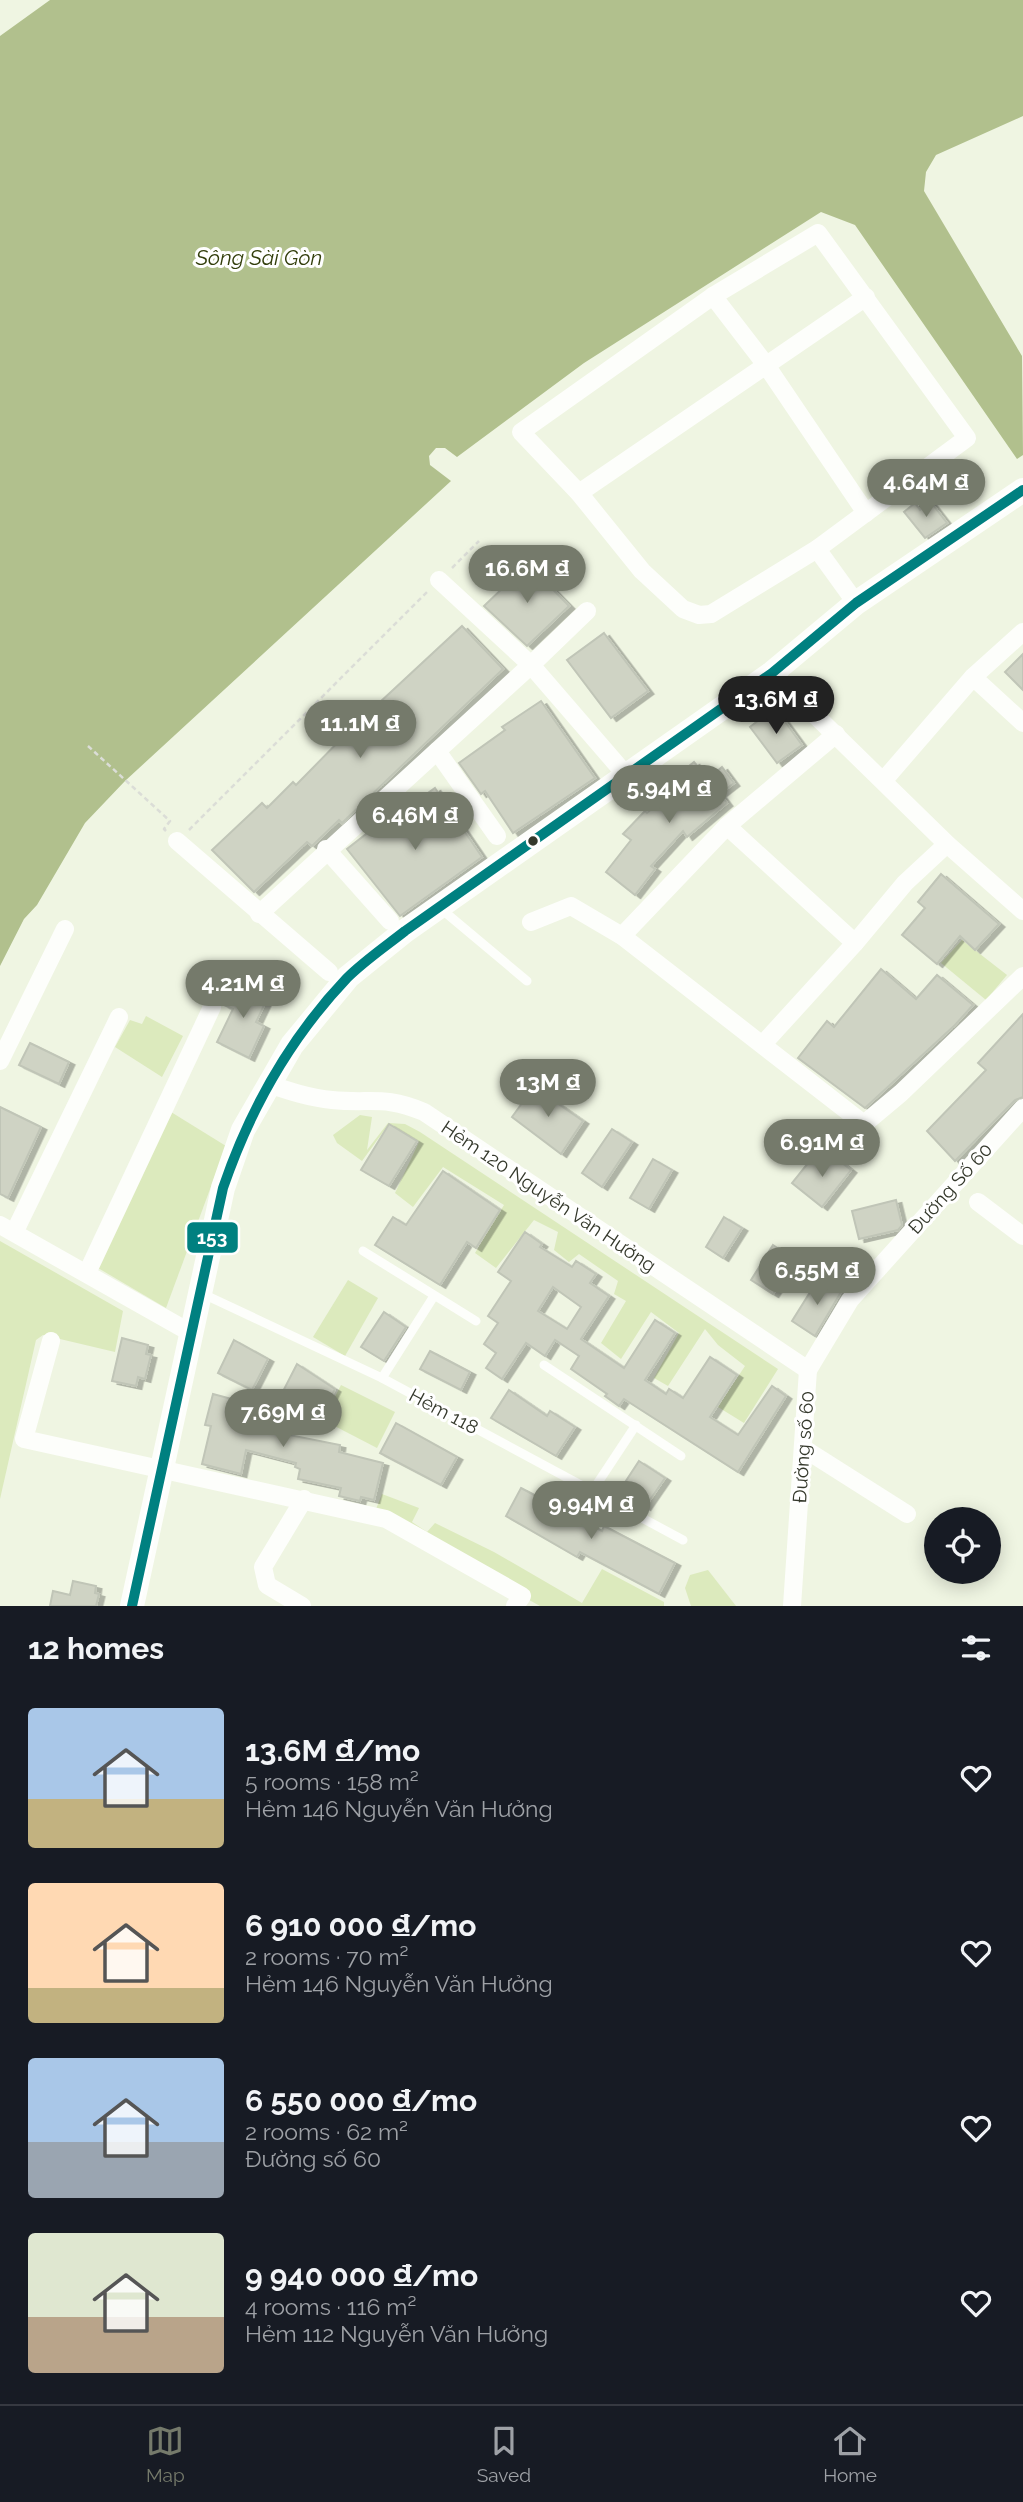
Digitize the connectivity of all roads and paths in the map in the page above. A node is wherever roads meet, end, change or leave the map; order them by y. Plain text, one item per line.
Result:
1 (713, 296) junction
2 (866, 297) junction
3 (766, 365) junction
4 (1023, 490) edge
5 (579, 493) junction
6 (866, 513) junction
7 (479, 541) dead end
8 (817, 549) junction
9 (439, 580) junction
10 (856, 603) junction
11 (587, 611) dead end
12 (1023, 632) edge
13 (531, 665) junction
14 (772, 673) junction
15 (973, 677) junction
16 (1023, 723) edge
17 (836, 734) junction
18 (88, 746) dead end
19 (437, 751) junction
20 (626, 775) junction
21 (884, 780) junction
22 (170, 821) dead end
23 (727, 826) junction
24 (497, 836) dead end
25 (177, 841) joint
26 (947, 844) junction
27 (326, 849) junction
28 (439, 907) junction
29 (1023, 911) edge
30 (259, 914) junction
31 (390, 921) dead end
32 (531, 922) dead end
33 (65, 929) dead end
34 (622, 936) junction
35 (855, 943) junction
36 (338, 975) junction
37 (1023, 976) edge
38 (527, 981) dead end
39 (212, 1007) dead end
40 (119, 1017) dead end
41 (763, 1044) junction
42 (0, 1061) edge
43 (268, 1084) junction
44 (1023, 1108) edge
45 (978, 1202) dead end
46 (7, 1228) edge
47 (1023, 1236) edge
48 (363, 1251) dead end
49 (87, 1273) junction
50 (199, 1292) junction
51 (434, 1296) junction
52 (850, 1300) joint
53 (476, 1321) dead end
54 (191, 1333) junction
55 (51, 1341) dead end
56 (544, 1365) dead end
57 (808, 1370) junction
58 (382, 1378) junction
59 (636, 1425) junction
60 (803, 1448) junction
61 (681, 1456) dead end
62 (161, 1467) junction
63 (593, 1490) junction
64 (304, 1499) junction
65 (907, 1514) dead end
66 (683, 1540) dead end
67 (518, 1601) edge
68 (132, 1606) edge
69 (302, 1606) edge
70 (792, 1606) edge

1 - 2 street
1 - 3 street
1 - 5 street
2 - 3 street
2 - 6 street
3 - 5 street
3 - 6 street
4 - 10 main road
5 - 8 street
6 - 8 street
7 - 9 path
8 - 10 street
9 - 13 street
9 - 25 path
10 - 14 main road
11 - 13 street
12 - 15 street
13 - 19 street
13 - 20 street
14 - 17 street
14 - 20 main road
15 - 16 street
15 - 21 street
17 - 21 street
17 - 23 street
18 - 22 path
19 - 24 street
19 - 27 street
20 - 28 main road
21 - 26 street
23 - 34 street
23 - 35 street
25 - 30 street
26 - 29 street
26 - 35 street
27 - 30 street
27 - 31 street
28 - 36 main road
28 - 38 lane
30 - 36 street
32 - 34 street
33 - 42 street
34 - 41 street
35 - 41 street
36 - 43 main road
37 - 41 street
39 - 49 street
40 - 46 street
43 - 50 main road
43 - 57 street, Hẻm 120 Nguyễn Văn Hưởng
44 - 52 street, Đường Số 60
45 - 47 street
46 - 49 street
48 - 51 lane
49 - 54 street
50 - 54 main road
50 - 58 lane, Hẻm 118
51 - 53 lane
51 - 58 lane
52 - 57 street, Đường số 60
54 - 62 main road
55 - 62 street
56 - 59 lane
57 - 60 street, Đường số 60
58 - 63 lane, Hẻm 118
59 - 61 lane
59 - 63 lane
60 - 65 street
60 - 70 street, Đường số 60
62 - 64 street
62 - 68 main road
63 - 66 lane, Hẻm 118
64 - 67 street
64 - 69 street

